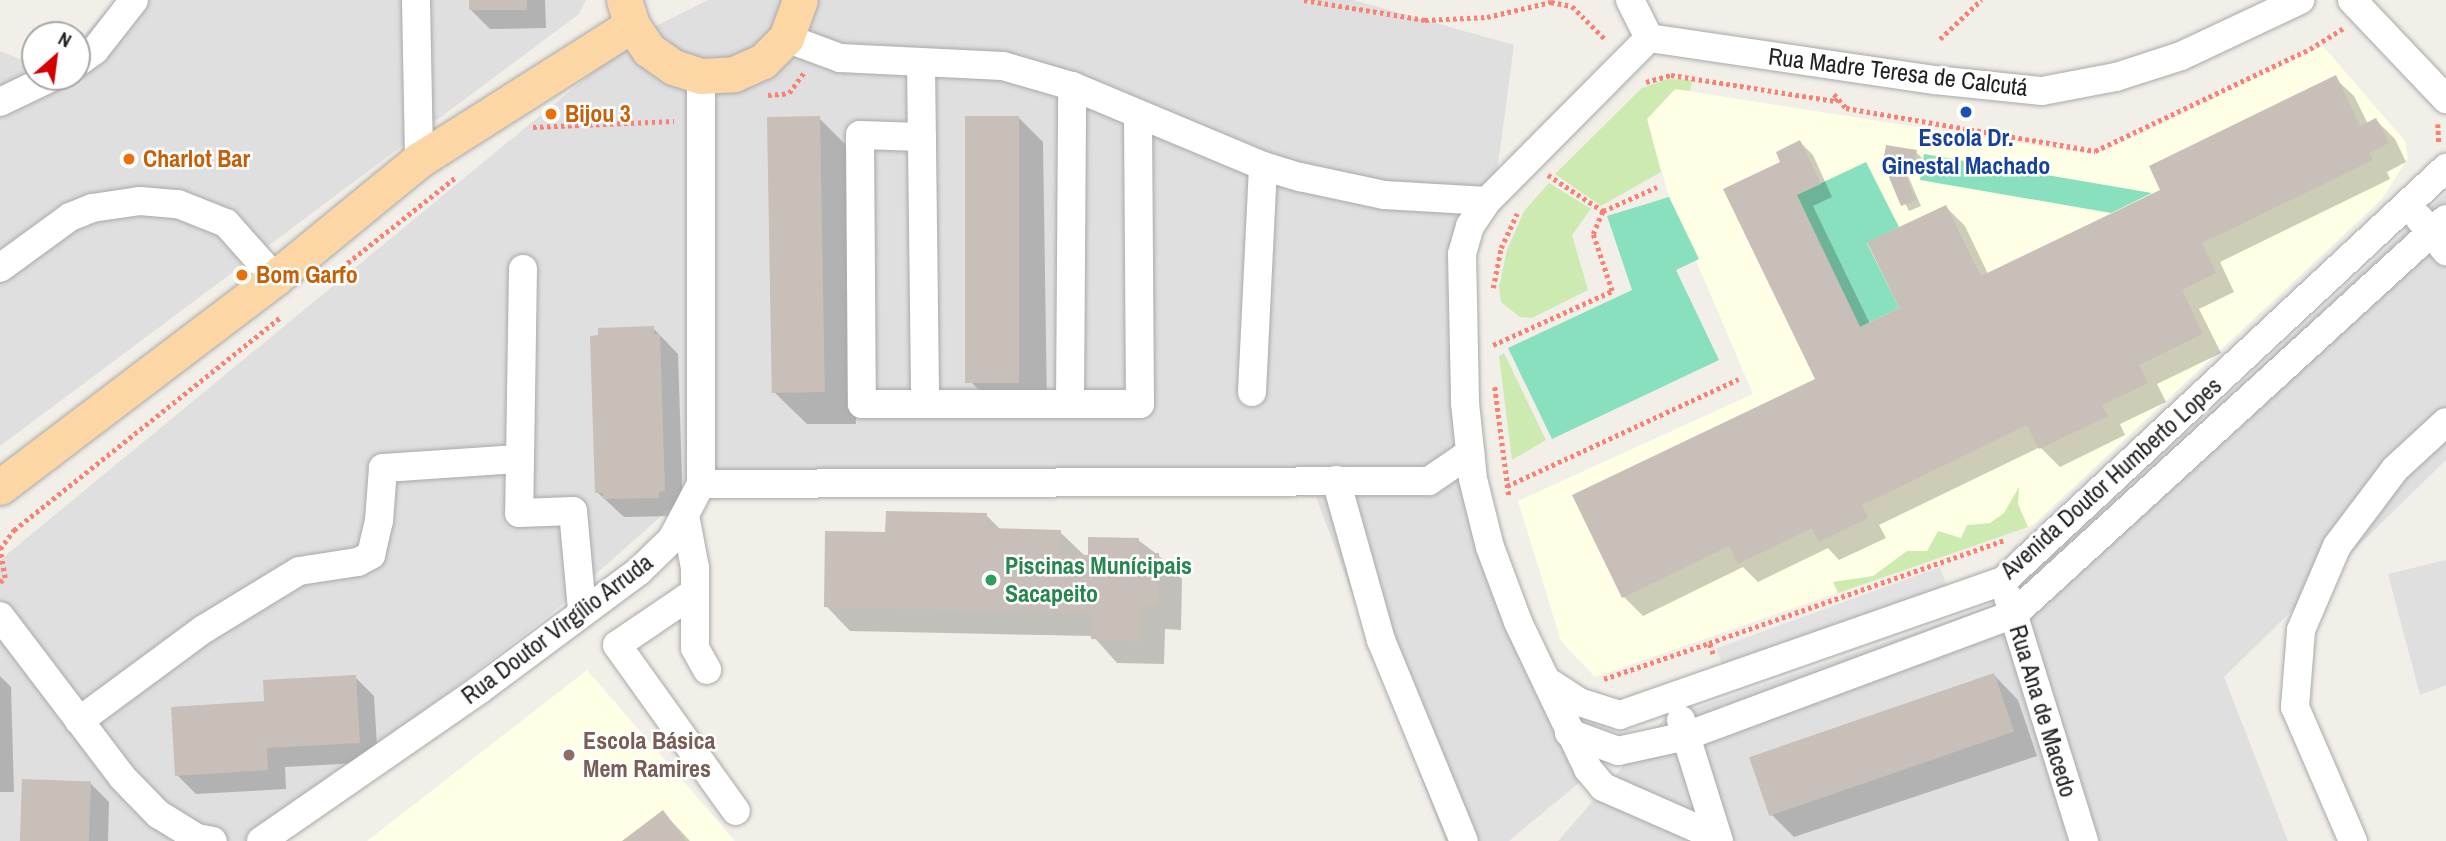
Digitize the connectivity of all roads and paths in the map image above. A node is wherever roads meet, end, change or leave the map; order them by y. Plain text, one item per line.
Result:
1 (134, 0) edge
2 (416, 0) edge
3 (800, 0) edge
4 (1304, 0) edge
5 (1630, 0) edge
6 (1981, 0) edge
7 (2300, 0) edge
8 (2352, 0) edge
9 (628, 13) edge
10 (2355, 36) dead end
11 (1649, 38) junction
12 (1940, 39) dead end
13 (796, 51) junction
14 (91, 53) edge
15 (921, 62) junction
16 (1625, 64) junction
17 (1864, 69) junction
18 (701, 76) junction
19 (1072, 86) junction
20 (1831, 90) dead end
21 (23, 91) edge
22 (754, 97) dead end
23 (1838, 98) junction
24 (0, 102) edge
25 (2437, 106) edge
26 (1138, 114) junction
27 (703, 121) junction
28 (522, 131) dead end
29 (922, 137) junction
30 (2442, 158) edge
31 (419, 160) junction
32 (1556, 165) dead end
33 (1263, 166) junction
34 (460, 173) dead end
35 (1547, 175) junction
36 (1541, 180) dead end
37 (1657, 187) dead end
38 (1524, 200) dead end
39 (1487, 201) junction
40 (2408, 205) junction
41 (1603, 211) junction
42 (2441, 234) edge
43 (0, 268) edge
44 (523, 269) dead end
45 (275, 278) junction
46 (330, 278) dead end
47 (1492, 292) dead end
48 (286, 312) dead end
49 (1493, 332) dead end
50 (1493, 345) junction
51 (1494, 356) dead end
52 (1495, 378) dead end
53 (1739, 379) dead end
54 (1252, 392) dead end
55 (1070, 403) junction
56 (925, 404) junction
57 (2446, 422) edge
58 (1470, 453) junction
59 (519, 459) junction
60 (1336, 480) junction
61 (701, 484) junction
62 (1507, 486) junction
63 (0, 487) edge
64 (1510, 505) dead end
65 (685, 515) junction
66 (2008, 539) dead end
67 (2003, 580) junction
68 (0, 582) edge
69 (695, 592) junction
70 (582, 609) junction
71 (2014, 614) junction
72 (0, 616) edge
73 (1709, 643) junction
74 (1716, 663) dead end
75 (707, 670) dead end
76 (1547, 681) junction
77 (1606, 685) dead end
78 (1674, 699) junction
79 (79, 721) junction
80 (1569, 733) junction
81 (1686, 736) junction
82 (736, 811) dead end
83 (1718, 839) edge
84 (213, 841) edge
85 (261, 841) edge
86 (1464, 841) edge
87 (2084, 841) edge
88 (2353, 841) edge

1 - 14 street
2 - 31 street
3 - 13 main road
4 - 16 path
5 - 11 street
6 - 12 path
7 - 17 street, Rua Madre Teresa de Calcutá
8 - 25 street
9 - 18 main road
9 - 31 main road
10 - 23 path
11 - 16 street
11 - 17 street, Rua Madre Teresa de Calcutá
13 - 15 street
13 - 18 main road
13 - 22 path
15 - 19 street
15 - 29 street
16 - 23 path
16 - 39 street
17 - 23 path
18 - 27 street, Rua Doutor Virgílio Arruda
19 - 26 street
19 - 55 street
20 - 23 path
21 - 24 street
25 - 30 path
26 - 33 street
26 - 55 street
27 - 28 path
27 - 61 street, Rua Doutor Virgílio Arruda
29 - 56 street
29 - 56 street
30 - 40 street, Avenida Doutor Humberto Lopes
31 - 45 main road
32 - 35 path
33 - 39 street
33 - 54 street
34 - 46 path
35 - 36 path
35 - 41 path
37 - 41 path
38 - 47 path
39 - 58 street
40 - 42 street
40 - 67 street, Avenida Doutor Humberto Lopes
41 - 50 path
42 - 71 street
43 - 45 street
44 - 59 street
45 - 63 main road
48 - 68 path
49 - 50 path
50 - 51 path
52 - 62 path
53 - 62 path
55 - 56 street
57 - 88 street
58 - 60 street
58 - 76 street
59 - 70 street
59 - 79 street
60 - 61 street
60 - 86 street
61 - 65 street, Rua Doutor Virgílio Arruda
62 - 64 path
65 - 69 street
65 - 70 street, Rua Doutor Virgílio Arruda
66 - 73 path
67 - 71 street, Rua Ana de Macedo
67 - 78 street, Avenida Doutor Humberto Lopes
69 - 75 street
69 - 82 street
70 - 85 street, Rua Doutor Virgílio Arruda
71 - 81 street
71 - 87 street, Rua Ana de Macedo
72 - 79 street
73 - 74 path
73 - 77 path
76 - 78 street, Avenida Doutor Humberto Lopes
76 - 80 street
78 - 81 street
79 - 84 street
80 - 81 street
80 - 83 street
81 - 83 street

